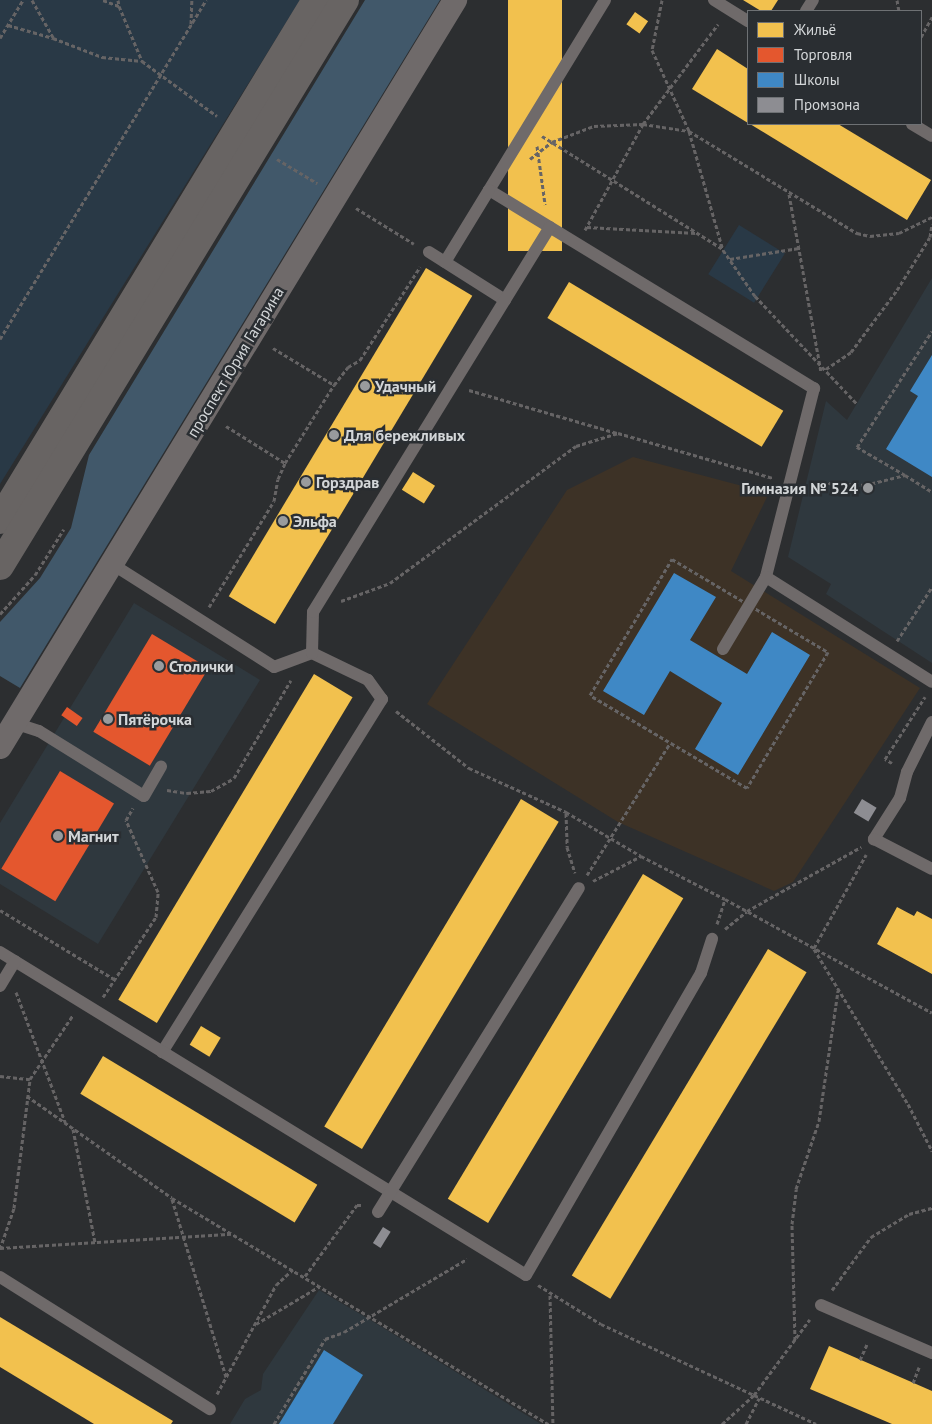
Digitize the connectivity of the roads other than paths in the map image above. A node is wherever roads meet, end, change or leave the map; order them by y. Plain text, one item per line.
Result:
1 (316, 0) edge
2 (345, 0) edge
3 (455, 0) edge
4 (605, 0) edge
5 (714, 0) edge
6 (747, 20) edge
7 (914, 125) edge
8 (932, 136) edge
9 (489, 190) junction
10 (550, 227) junction
11 (429, 252) road end
12 (445, 262) junction
13 (505, 300) junction
14 (0, 520) edge
15 (112, 564) junction
16 (0, 566) edge
17 (766, 578) junction
18 (723, 649) dead end
19 (312, 653) junction
20 (930, 688) edge
21 (7, 719) edge
22 (932, 722) edge
23 (0, 747) edge
24 (161, 766) dead end
25 (932, 870) edge
26 (579, 888) road end
27 (712, 938) road end
28 (0, 952) edge
29 (12, 966) junction
30 (0, 986) edge
31 (162, 1052) junction
32 (390, 1192) junction
33 (381, 1208) road end
34 (0, 1277) edge
35 (821, 1305) dead end
36 (932, 1353) edge
37 (210, 1409) road end

1 - 14 main road
2 - 16 main road
3 - 15 street, проспект Юрия Гагарина
4 - 9 lane
5 - 6 lane
7 - 8 lane
9 - 10 lane
9 - 12 lane
10 - 13 lane
10 - 17 lane
11 - 12 lane
12 - 13 lane
13 - 19 lane
15 - 19 lane
15 - 21 street, проспект Юрия Гагарина
17 - 18 lane
17 - 20 lane
19 - 31 lane
21 - 23 street, проспект Юрия Гагарина
21 - 24 lane
22 - 25 lane
26 - 32 lane
27 - 32 lane
28 - 29 lane
29 - 30 lane
29 - 31 lane
31 - 32 lane
32 - 33 lane
34 - 37 lane
35 - 36 lane

